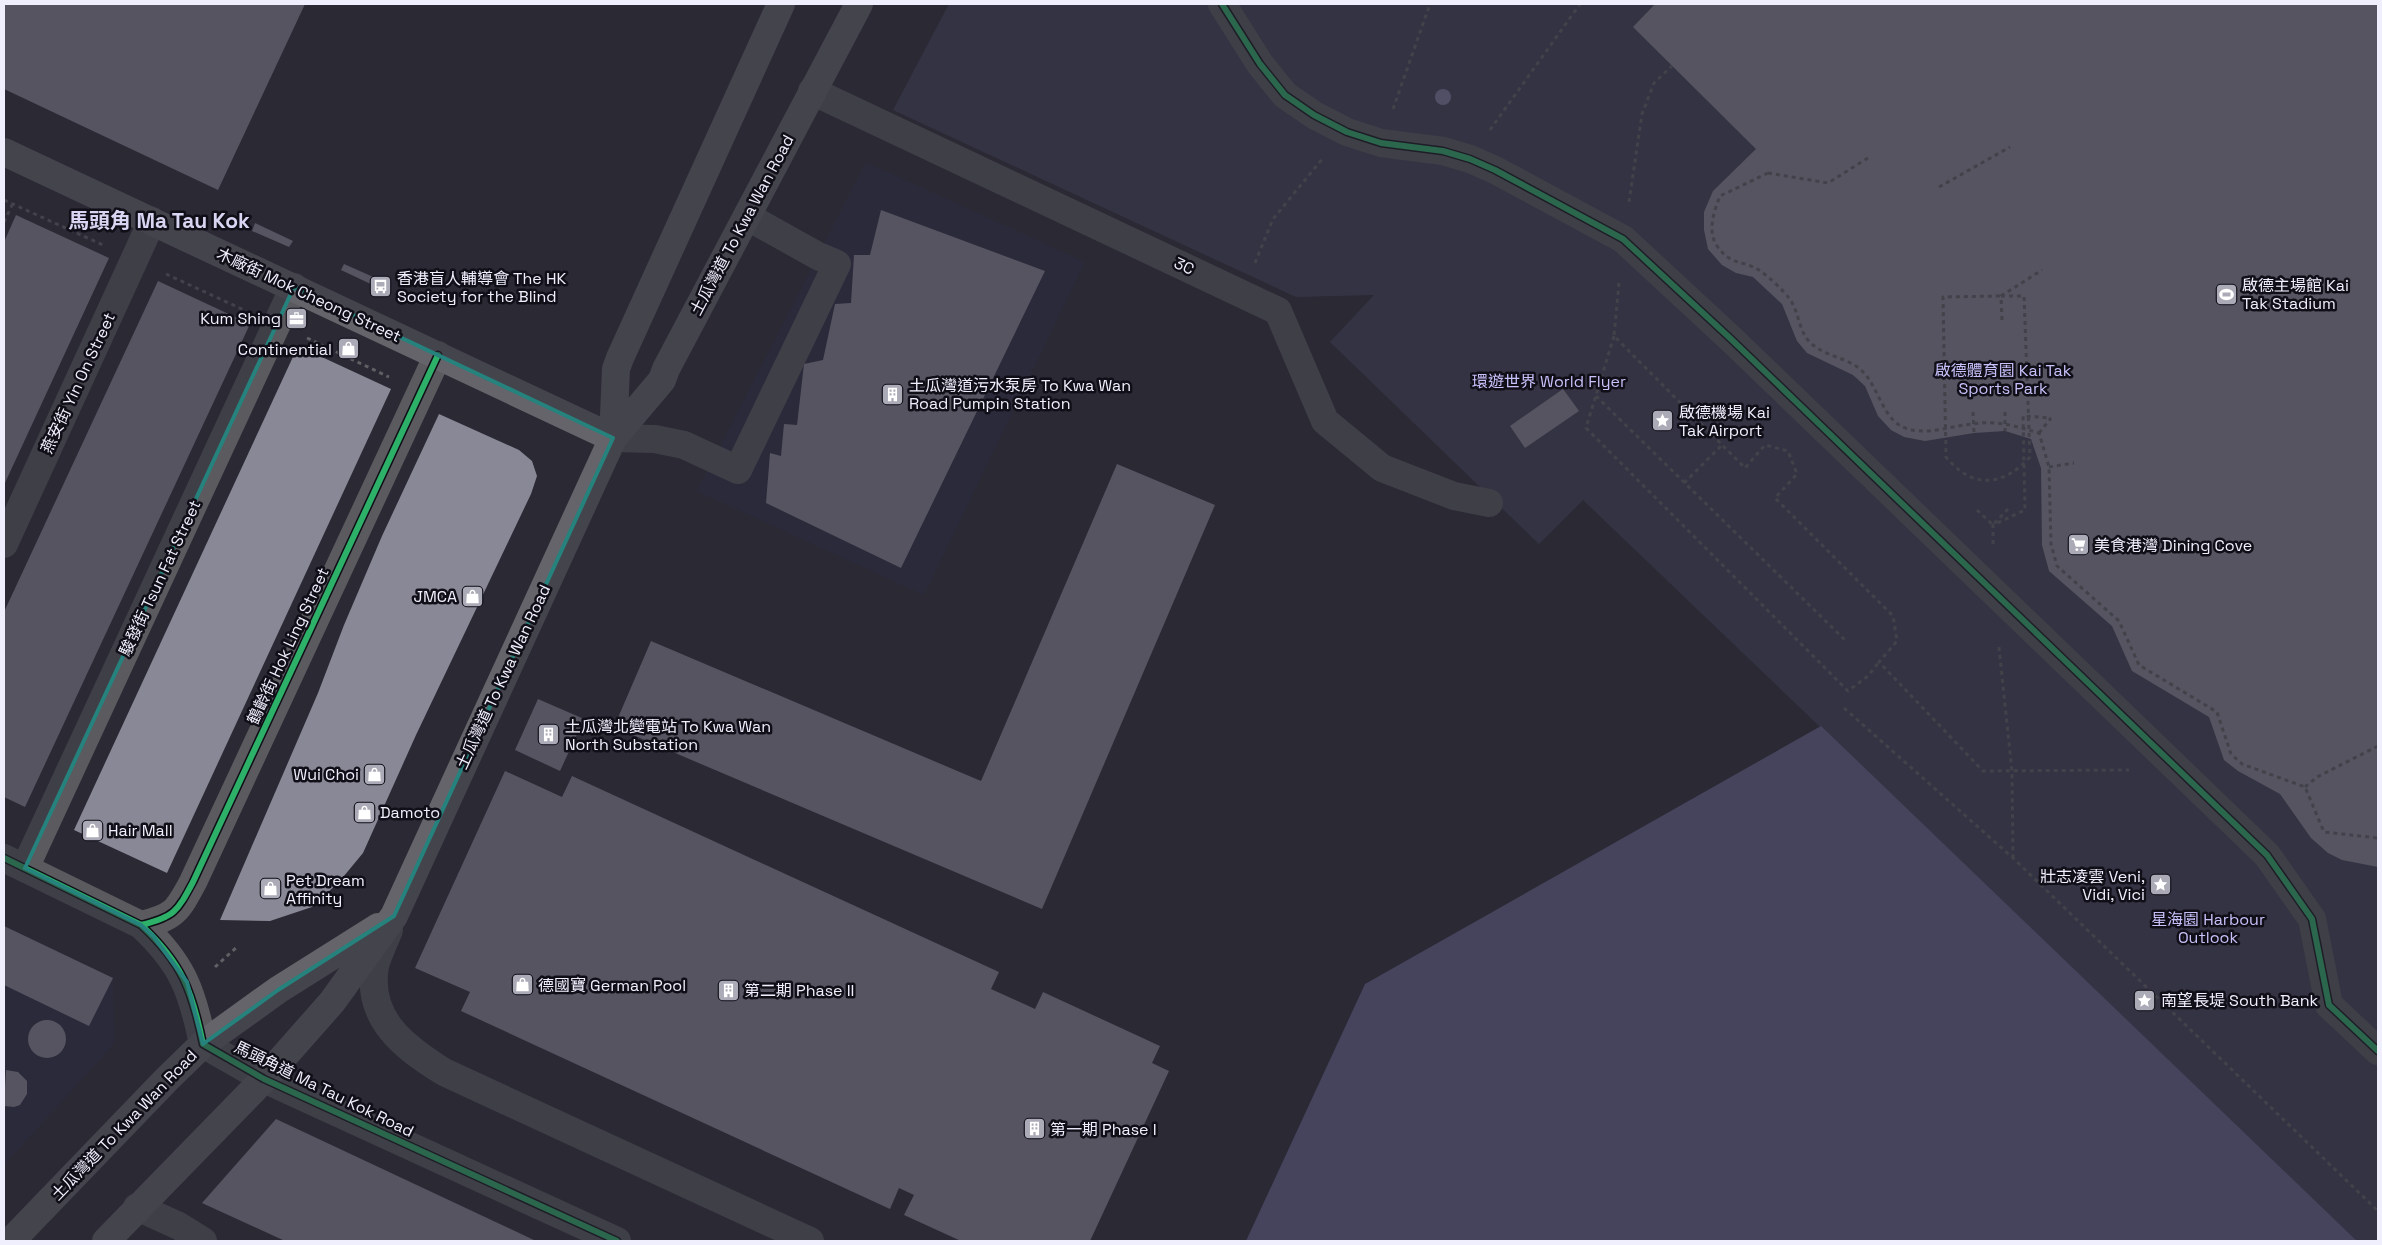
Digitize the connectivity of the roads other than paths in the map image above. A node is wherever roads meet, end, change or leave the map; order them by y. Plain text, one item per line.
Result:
1 (780, 4) edge
2 (859, 4) edge
3 (1222, 4) edge
4 (812, 91) junction
5 (6, 160) edge
6 (748, 217) junction
7 (152, 222) junction
8 (294, 287) junction
9 (438, 355) junction
10 (613, 438) junction
11 (1489, 503) dead end
12 (4, 544) edge
13 (15, 863) edge
14 (394, 916) junction
15 (141, 925) junction
16 (203, 1044) junction
17 (2378, 1050) edge
18 (264, 1079) junction
19 (137, 1207) junction
20 (11, 1241) edge
21 (106, 1241) edge
22 (203, 1241) edge
23 (617, 1241) edge
24 (810, 1241) edge

1 - 10 main road, 土瓜灣道 To Kwa Wan Road
2 - 4 main road, 土瓜灣道 To Kwa Wan Road
3 - 17 street
4 - 6 main road, 土瓜灣道 To Kwa Wan Road
4 - 11 street, 3C / 3C
5 - 7 main road, 木廠街 Mok Cheong Street
6 - 10 main road, 土瓜灣道 To Kwa Wan Road
6 - 10 street
7 - 8 main road, 木廠街 Mok Cheong Street
7 - 12 street, 燕安街 Yin On Street
8 - 9 main road, 木廠街 Mok Cheong Street
8 - 13 street, 駿發街 Tsun Fat Street
9 - 10 main road, 木廠街 Mok Cheong Street
9 - 15 street, 鶴齡街 Hok Ling Street
10 - 14 main road, 土瓜灣道 To Kwa Wan Road
13 - 15 street
14 - 16 main road, 土瓜灣道 To Kwa Wan Road
14 - 18 main road, 土瓜灣道 To Kwa Wan Road
14 - 24 street
15 - 16 street
16 - 18 street, 馬頭角道 Ma Tau Kok Road
16 - 20 main road, 土瓜灣道 To Kwa Wan Road
18 - 19 main road, 土瓜灣道 To Kwa Wan Road
18 - 23 street, 馬頭角道 Ma Tau Kok Road
19 - 21 main road, 土瓜灣道 To Kwa Wan Road
19 - 22 street

